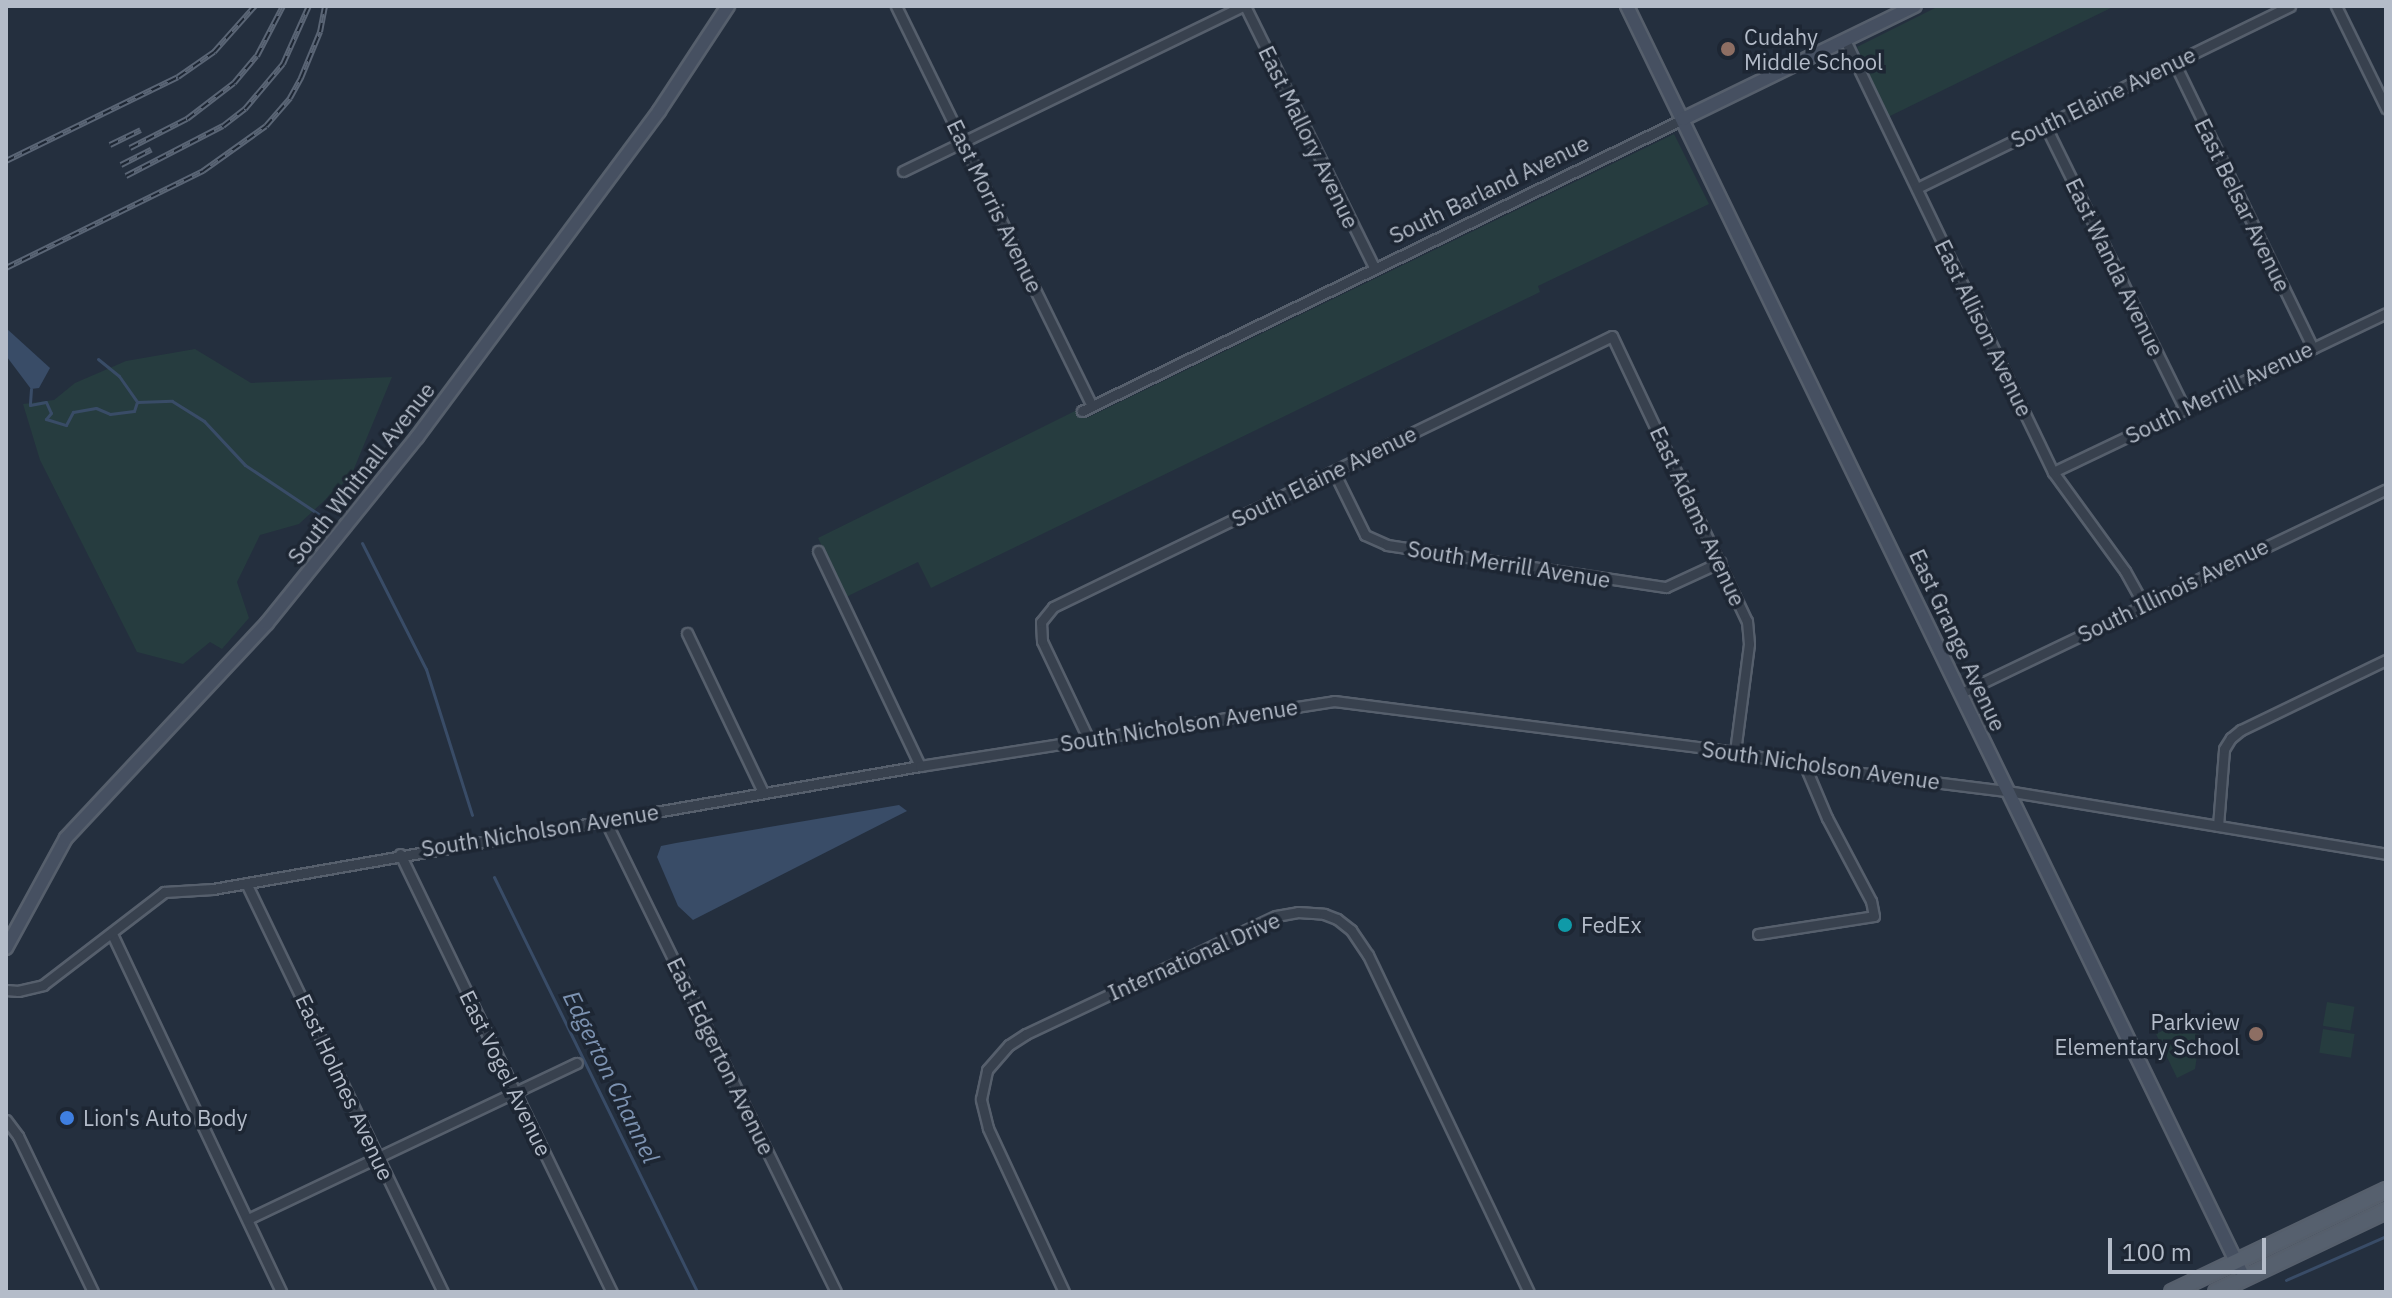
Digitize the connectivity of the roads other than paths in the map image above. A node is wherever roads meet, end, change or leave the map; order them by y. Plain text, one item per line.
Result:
1 (728, 6) edge
2 (896, 6) edge
3 (1244, 6) edge
4 (1627, 6) edge
5 (1915, 6) edge
6 (2290, 6) edge
7 (2336, 6) edge
8 (1845, 40) junction
9 (2174, 62) junction
10 (2386, 108) edge
11 (1683, 119) junction
12 (2045, 125) junction
13 (964, 142) junction
14 (903, 171) dead end
15 (1917, 188) junction
16 (1374, 267) junction
17 (2386, 313) edge
18 (1612, 336) joint
19 (2313, 348) junction
20 (1092, 406) junction
21 (2184, 408) junction
22 (1082, 411) dead end
23 (1334, 472) junction
24 (2053, 472) junction
25 (2386, 489) edge
26 (818, 551) dead end
27 (1720, 562) junction
28 (2143, 604) junction
29 (687, 633) dead end
30 (2386, 660) edge
31 (1961, 693) junction
32 (1088, 738) junction
33 (1735, 752) junction
34 (920, 766) junction
35 (1805, 766) junction
36 (2007, 791) junction
37 (763, 792) junction
38 (605, 820) junction
39 (2218, 826) junction
40 (400, 854) junction
41 (2386, 854) edge
42 (246, 883) junction
43 (112, 934) junction
44 (1758, 934) dead end
45 (6, 948) edge
46 (6, 990) edge
47 (577, 1063) dead end
48 (515, 1092) junction
49 (6, 1120) edge
50 (378, 1158) junction
51 (2386, 1190) edge
52 (2386, 1211) edge
53 (248, 1219) junction
54 (2236, 1261) junction
55 (2248, 1285) edge
56 (93, 1292) edge
57 (281, 1292) edge
58 (443, 1292) edge
59 (612, 1292) edge
60 (836, 1292) edge
61 (1064, 1292) edge
62 (1529, 1292) edge
63 (2172, 1292) edge
64 (2216, 1292) edge

1 - 45 street, South Whitnall Avenue
2 - 13 street, East Morris Avenue
3 - 13 street
3 - 16 street, East Mallory Avenue
4 - 11 street, East Grange Avenue
5 - 8 street, South Barland Avenue
6 - 9 street, South Elaine Avenue
7 - 10 street
8 - 11 street, South Barland Avenue
8 - 15 street, East Allison Avenue
9 - 12 street, South Elaine Avenue
9 - 19 street, East Belsar Avenue
11 - 16 street, South Barland Avenue
11 - 31 street, East Grange Avenue
12 - 15 street, South Elaine Avenue
12 - 21 street, East Wanda Avenue
13 - 14 street
13 - 20 street, East Morris Avenue
15 - 24 street, East Allison Avenue
16 - 20 street, South Barland Avenue
17 - 19 street, South Merrill Avenue
18 - 23 street, South Elaine Avenue
18 - 27 street, East Adams Avenue
19 - 21 street, South Merrill Avenue
20 - 22 street, South Barland Avenue
21 - 24 street, South Merrill Avenue
23 - 27 street, South Merrill Avenue
23 - 32 street, South Elaine Avenue
24 - 28 street, East Allison Avenue
25 - 28 street, South Illinois Avenue
26 - 34 street
27 - 33 street, East Adams Avenue
28 - 31 street, South Illinois Avenue
29 - 37 street
30 - 39 street
31 - 36 street, East Grange Avenue
32 - 33 street, South Nicholson Avenue
32 - 34 street, South Nicholson Avenue
33 - 35 street, South Nicholson Avenue
34 - 37 street, South Nicholson Avenue
35 - 36 street, South Nicholson Avenue
35 - 44 street
36 - 39 street, South Nicholson Avenue
36 - 54 street, East Grange Avenue
37 - 38 street, South Nicholson Avenue
38 - 40 street, South Nicholson Avenue
38 - 60 street, East Edgerton Avenue
39 - 41 street, South Nicholson Avenue
40 - 42 street, South Nicholson Avenue
40 - 48 street, East Vogel Avenue
42 - 43 street, South Nicholson Avenue
42 - 50 street, East Holmes Avenue
43 - 46 street, South Nicholson Avenue
43 - 53 street
47 - 48 street
48 - 50 street
48 - 59 street, East Vogel Avenue
49 - 56 street
50 - 53 street
50 - 58 street, East Holmes Avenue
51 - 54 main road
52 - 55 main road
53 - 57 street
54 - 55 street, East Grange Avenue
54 - 63 main road
55 - 64 main road
61 - 62 street, International Drive

